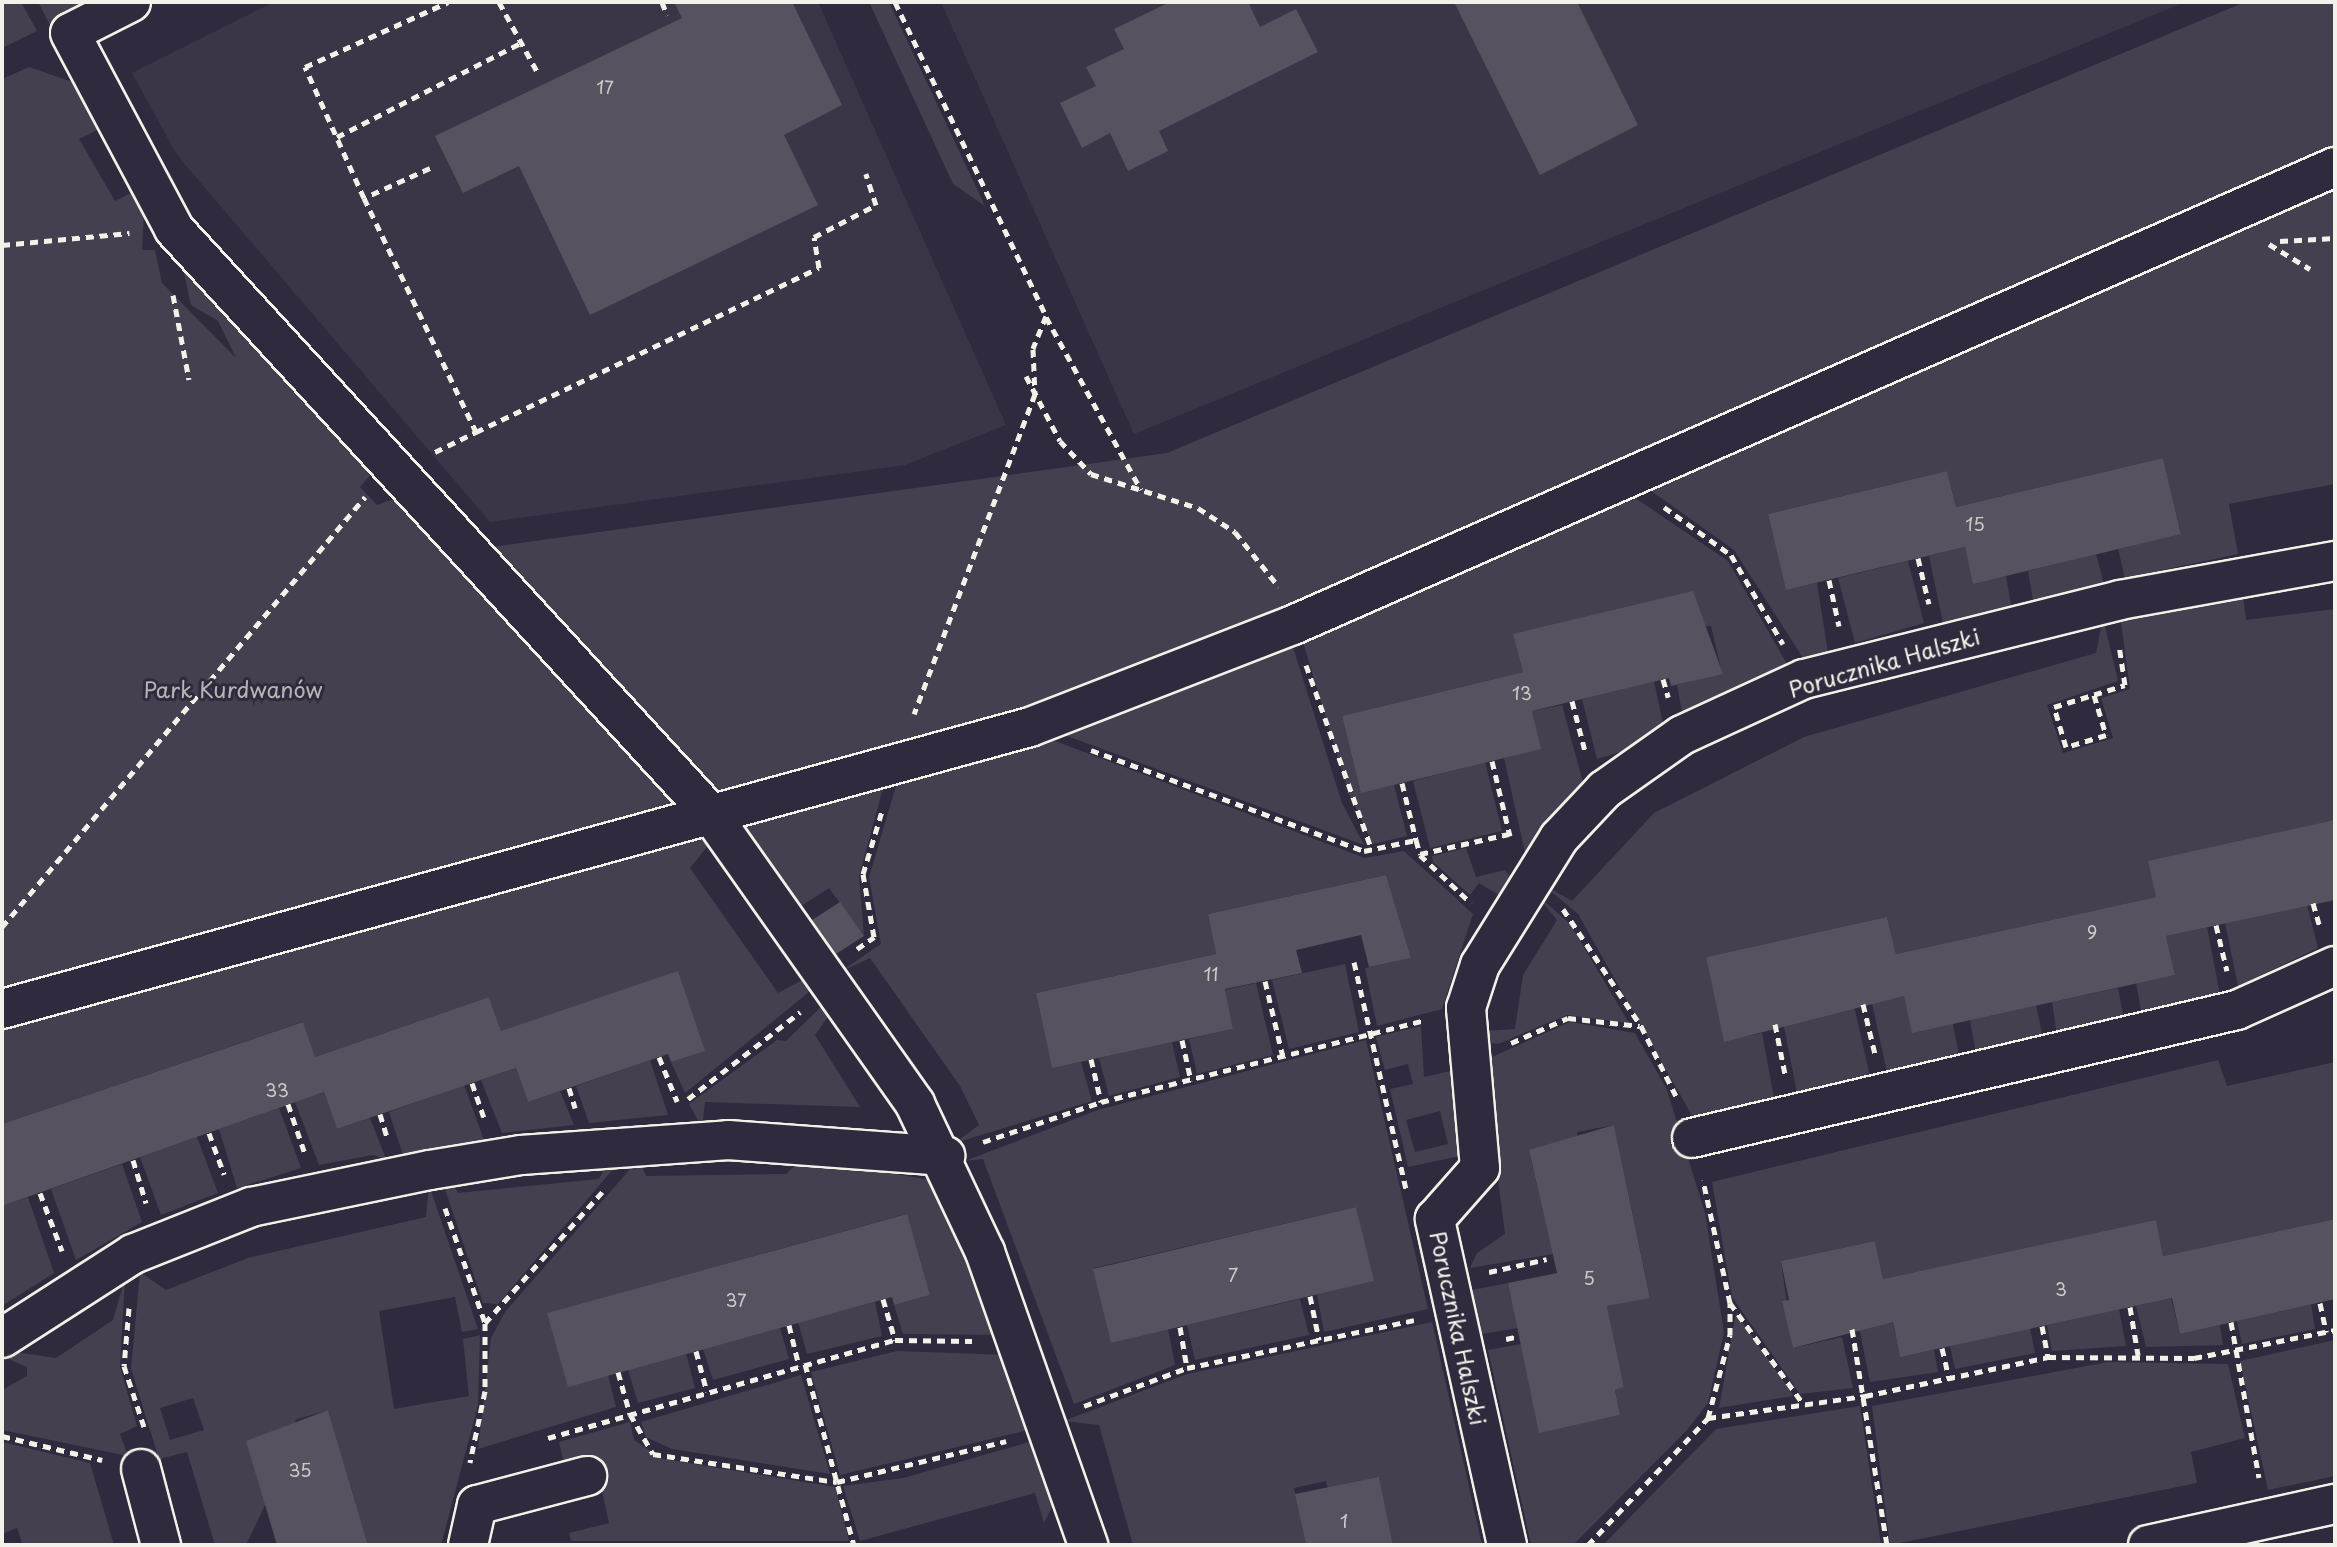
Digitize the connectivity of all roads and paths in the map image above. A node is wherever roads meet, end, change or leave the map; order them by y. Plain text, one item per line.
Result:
1 (131, 2) edge
2 (448, 2) edge
3 (499, 2) edge
4 (662, 2) edge
5 (895, 2) edge
6 (667, 15) dead end
7 (521, 43) junction
8 (539, 75) dead end
9 (337, 137) junction
10 (2335, 167) edge
11 (430, 168) dead end
12 (866, 174) dead end
13 (364, 198) junction
14 (174, 229) junction
15 (2265, 242) dead end
16 (2, 245) edge
17 (2310, 269) dead end
18 (172, 290) dead end
19 (1046, 316) junction
20 (1026, 376) dead end
21 (189, 380) dead end
22 (1035, 394) junction
23 (390, 468) junction
24 (1621, 476) junction
25 (1141, 490) junction
26 (1918, 558) dead end
27 (2335, 561) edge
28 (1829, 580) dead end
29 (1932, 614) dead end
30 (1293, 625) junction
31 (1842, 639) dead end
32 (1804, 679) junction
33 (2125, 685) dead end
34 (2094, 695) junction
35 (1030, 727) junction
36 (1492, 761) dead end
37 (895, 765) junction
38 (1402, 783) dead end
39 (710, 813) junction
40 (1509, 834) junction
41 (1416, 840) junction
42 (1372, 850) junction
43 (1420, 854) junction
44 (1528, 878) junction
45 (2216, 925) dead end
46 (2, 927) edge
47 (1497, 929) junction
48 (1354, 962) dead end
49 (2335, 966) edge
50 (2229, 978) dead end
51 (829, 980) junction
52 (1265, 981) dead end
53 (1466, 1008) junction
54 (2, 1009) edge
55 (787, 1023) dead end
56 (1641, 1026) junction
57 (1370, 1035) junction
58 (1182, 1040) dead end
59 (1467, 1056) junction
60 (659, 1057) dead end
61 (1283, 1057) junction
62 (1091, 1059) dead end
63 (1191, 1081) junction
64 (472, 1083) dead end
65 (1101, 1102) junction
66 (288, 1104) dead end
67 (679, 1106) junction
68 (486, 1124) dead end
69 (209, 1133) dead end
70 (1692, 1138) junction
71 (645, 1143) junction
72 (945, 1156) junction
73 (133, 1160) dead end
74 (311, 1170) dead end
75 (227, 1181) dead end
76 (40, 1193) dead end
77 (149, 1210) dead end
78 (461, 1252) dead end
79 (64, 1257) dead end
80 (1310, 1296) dead end
81 (883, 1299) dead end
82 (1730, 1303) junction
83 (2320, 1303) dead end
84 (2130, 1307) dead end
85 (1453, 1312) junction
86 (2231, 1322) dead end
87 (485, 1323) junction
88 (789, 1325) dead end
89 (2042, 1326) dead end
90 (1180, 1327) dead end
91 (1852, 1329) dead end
92 (2335, 1330) edge
93 (2326, 1332) junction
94 (2, 1338) edge
95 (895, 1340) junction
96 (1319, 1340) junction
97 (1020, 1342) junction
98 (1942, 1348) dead end
99 (696, 1351) dead end
100 (2236, 1351) junction
101 (2138, 1355) junction
102 (2048, 1357) junction
103 (802, 1365) junction
104 (124, 1366) dead end
105 (1187, 1368) junction
106 (618, 1372) dead end
107 (1949, 1378) junction
108 (707, 1392) junction
109 (1865, 1396) junction
110 (1804, 1405) junction
111 (630, 1414) junction
112 (1708, 1418) junction
113 (1050, 1424) junction
114 (2, 1436) edge
115 (543, 1440) dead end
116 (1005, 1442) dead end
117 (485, 1456) dead end
118 (141, 1469) junction
119 (587, 1476) dead end
120 (837, 1482) junction
121 (2335, 1504) edge
122 (2268, 1518) junction
123 (1083, 1544) edge
124 (161, 1545) edge
125 (468, 1545) edge
126 (854, 1545) edge
127 (1507, 1545) edge
128 (1588, 1545) edge
129 (1887, 1545) edge
130 (2148, 1545) edge

1 - 14 street
2 - 9 path
3 - 7 path
4 - 6 path
5 - 19 path
7 - 8 path
7 - 9 path
9 - 13 path
10 - 24 street
11 - 13 path
12 - 13 path
14 - 16 path
14 - 23 street
15 - 17 path
18 - 21 path
19 - 22 path
19 - 25 path
20 - 22 path
22 - 25 path
22 - 37 path
23 - 39 street
23 - 46 path
24 - 30 street
24 - 32 path
25 - 30 path
26 - 29 path
27 - 32 street, Porucznika Halszki
28 - 31 path
30 - 35 street
30 - 42 path
32 - 44 street, Porucznika Halszki
33 - 34 path
34 - 34 path
35 - 37 street
35 - 42 path
36 - 40 path
37 - 39 street
37 - 51 path
38 - 41 path
39 - 51 street
39 - 54 street
40 - 43 path
40 - 44 path
41 - 42 path
41 - 43 path
43 - 47 path
44 - 47 street, Porucznika Halszki
44 - 56 path
45 - 50 path
47 - 53 street, Porucznika Halszki
48 - 57 path
49 - 70 street
51 - 72 street
52 - 61 path
53 - 57 path
53 - 59 street, Porucznika Halszki
55 - 67 path
56 - 59 path
56 - 70 path
57 - 61 path
58 - 63 path
59 - 85 street, Porucznika Halszki
60 - 67 path
61 - 63 path
62 - 65 path
63 - 65 path
64 - 68 path
65 - 72 path
66 - 74 path
67 - 71 path
69 - 75 path
70 - 82 path
71 - 72 street
71 - 87 path
71 - 94 street
72 - 97 street
73 - 77 path
76 - 79 path
78 - 87 path
80 - 96 path
81 - 95 path
82 - 110 path
82 - 112 path
83 - 93 path
84 - 101 path
85 - 96 path
85 - 127 street, Porucznika Halszki
86 - 100 path
87 - 117 path
88 - 103 path
89 - 102 path
90 - 105 path
91 - 109 path
92 - 93 path
93 - 100 path
95 - 97 path
95 - 103 path
96 - 105 path
97 - 113 street
98 - 107 path
99 - 108 path
100 - 101 path
100 - 122 path
101 - 102 path
102 - 107 path
103 - 108 path
103 - 120 path
104 - 118 path
105 - 113 path
106 - 111 path
107 - 109 path
108 - 111 path
109 - 110 path
109 - 129 path
110 - 112 path
111 - 115 path
111 - 120 path
112 - 128 path
113 - 123 street
114 - 118 path
116 - 120 path
118 - 124 street
119 - 125 street
120 - 126 path
121 - 122 street
122 - 130 street

